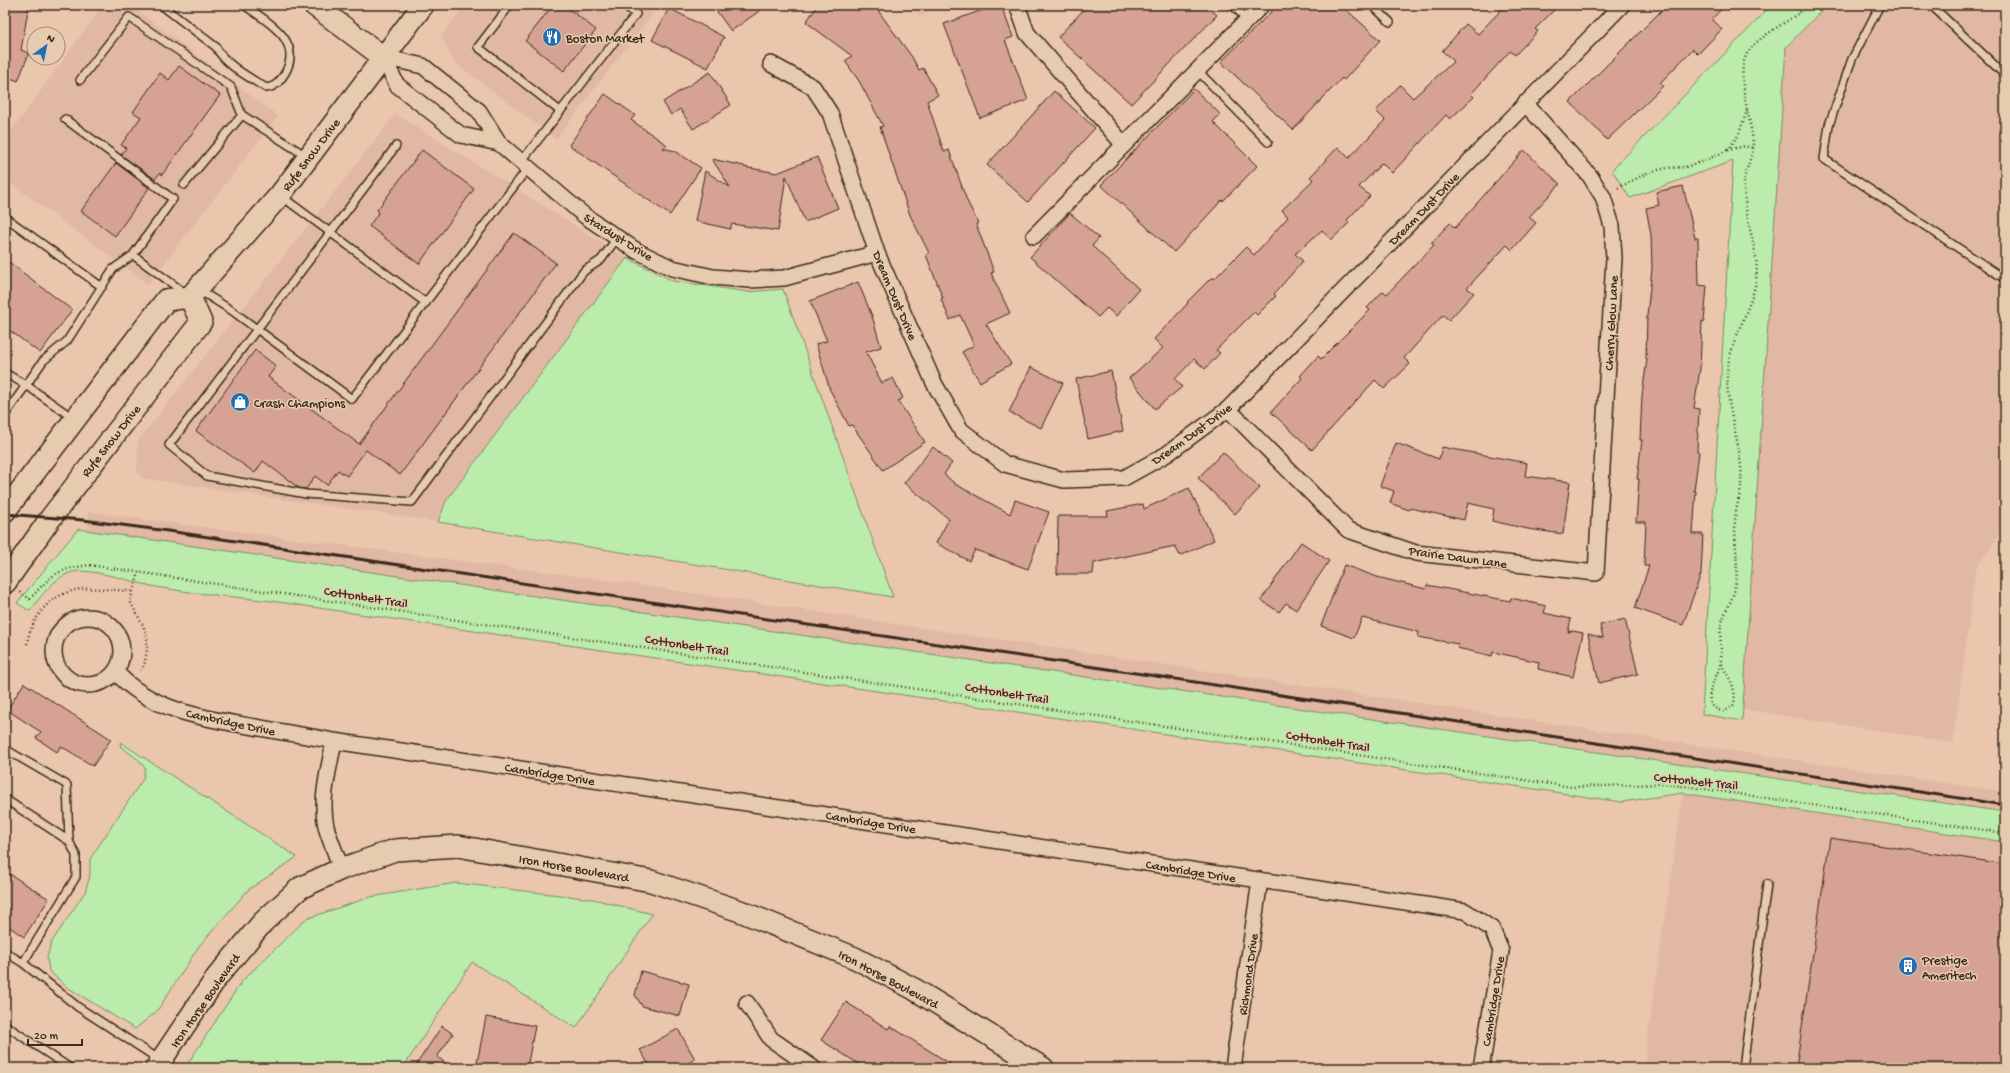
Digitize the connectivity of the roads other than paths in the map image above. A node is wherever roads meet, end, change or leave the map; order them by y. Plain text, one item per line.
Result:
1 (161, 5) edge
2 (244, 5) edge
3 (314, 5) edge
4 (423, 5) edge
5 (510, 5) edge
6 (624, 5) edge
7 (1017, 5) edge
8 (1232, 5) edge
9 (1262, 5) edge
10 (1372, 5) edge
11 (1622, 5) edge
12 (1880, 5) edge
13 (1931, 5) edge
14 (1248, 19) junction
15 (1390, 22) dead end
16 (383, 57) junction
17 (771, 64) dead end
18 (1198, 70) junction
19 (2005, 75) edge
20 (80, 80) dead end
21 (1525, 103) junction
22 (560, 111) junction
23 (242, 115) junction
24 (65, 119) dead end
25 (1268, 142) dead end
26 (499, 143) junction
27 (1124, 145) junction
28 (396, 146) dead end
29 (308, 158) junction
30 (524, 165) junction
31 (184, 185) dead end
32 (280, 195) junction
33 (5, 217) edge
34 (330, 233) junction
35 (1034, 236) dead end
36 (617, 238) junction
37 (877, 253) junction
38 (133, 255) junction
39 (2005, 279) edge
40 (102, 287) junction
41 (194, 292) junction
42 (426, 303) junction
43 (256, 330) junction
44 (5, 373) edge
45 (26, 385) junction
46 (1228, 409) junction
47 (5, 415) edge
48 (74, 420) junction
49 (5, 511) edge
50 (1596, 573) joint
51 (13, 588) edge
52 (116, 672) junction
53 (334, 741) junction
54 (5, 749) edge
55 (5, 799) edge
56 (69, 841) junction
57 (341, 869) junction
58 (1260, 880) junction
59 (1767, 884) dead end
60 (5, 952) edge
61 (23, 963) junction
62 (747, 1002) dead end
63 (5, 1025) edge
64 (159, 1065) edge
65 (70, 1068) edge
66 (813, 1068) edge
67 (1043, 1068) edge
68 (1233, 1068) edge
69 (1482, 1068) edge
70 (1743, 1068) edge

1 - 2 lane
3 - 16 street
4 - 16 street, Rufe Snow Drive
5 - 22 lane
6 - 22 lane
7 - 27 street
8 - 14 lane
9 - 14 street
10 - 15 lane
11 - 21 street, Dream Dust Drive
12 - 39 lane
13 - 19 lane
14 - 18 street
16 - 26 street, Stardust Drive
16 - 26 street, Stardust Drive
16 - 29 street, Rufe Snow Drive
17 - 37 street, Dream Dust Drive
18 - 25 lane
18 - 27 street
20 - 23 lane
21 - 46 street, Dream Dust Drive
21 - 50 street, Cherry Glow Lane
22 - 30 lane
23 - 29 lane
23 - 31 lane
24 - 38 lane
26 - 30 street, Stardust Drive
27 - 35 street
28 - 34 lane
29 - 32 street, Rufe Snow Drive
30 - 36 street, Stardust Drive
30 - 42 lane
32 - 34 lane
32 - 41 street, Rufe Snow Drive
33 - 40 lane
34 - 42 lane
34 - 43 lane
36 - 37 street, Stardust Drive
36 - 43 lane
37 - 46 street, Dream Dust Drive
38 - 40 lane
38 - 41 lane
40 - 45 lane
41 - 43 lane
41 - 48 street
41 - 51 street, Rufe Snow Drive
42 - 43 lane
44 - 45 lane
45 - 47 lane
45 - 48 lane
46 - 50 street, Prairie Dawn Lane
48 - 49 street
52 - 52 street
52 - 53 street, Cambridge Drive
53 - 57 street
53 - 58 street, Cambridge Drive
54 - 56 lane
55 - 56 lane
56 - 61 lane
57 - 64 street, Iron Horse Boulevard
57 - 67 street, Iron Horse Boulevard
58 - 68 street, Richmond Drive
58 - 69 street, Cambridge Drive
59 - 70 lane
60 - 61 lane
61 - 64 lane
62 - 66 street
63 - 65 lane

